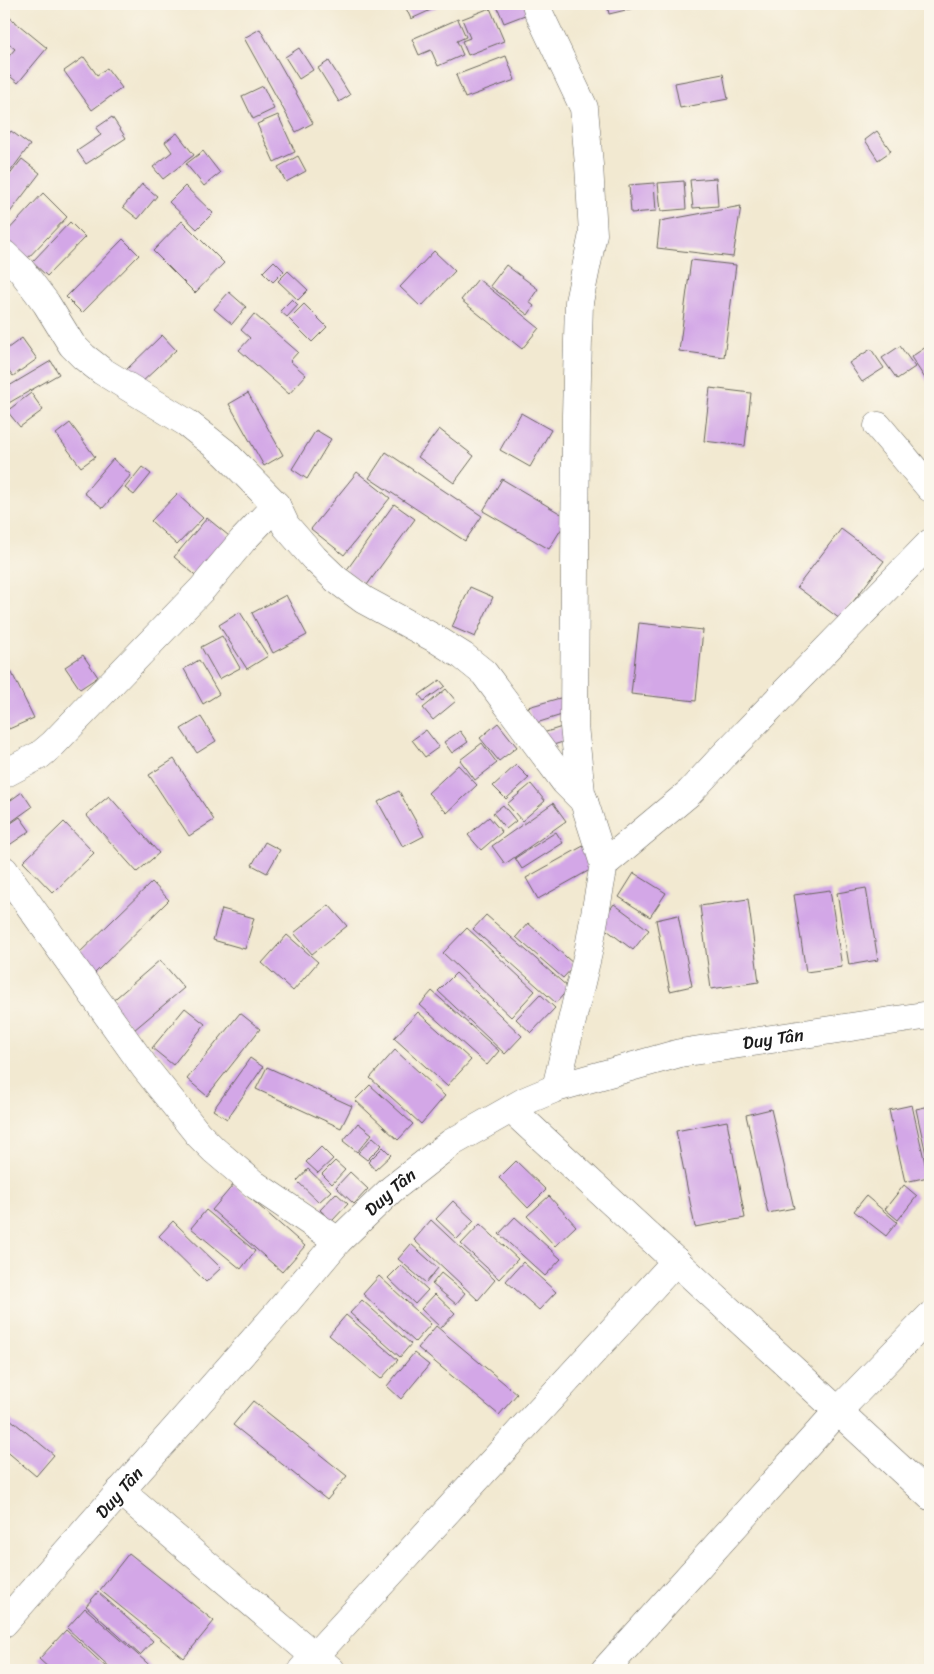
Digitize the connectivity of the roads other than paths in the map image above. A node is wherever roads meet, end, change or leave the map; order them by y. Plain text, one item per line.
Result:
1 (536, 4) edge
2 (4, 254) edge
3 (878, 426) dead end
4 (930, 488) edge
5 (276, 505) junction
6 (930, 543) edge
7 (4, 774) edge
8 (584, 801) junction
9 (604, 864) junction
10 (4, 870) edge
11 (930, 1015) edge
12 (556, 1088) junction
13 (511, 1109) junction
14 (338, 1241) junction
15 (676, 1261) junction
16 (930, 1316) edge
17 (838, 1411) junction
18 (120, 1491) junction
19 (930, 1496) edge
20 (4, 1623) edge
21 (316, 1666) edge
22 (605, 1670) edge

1 - 8 street
2 - 5 street
3 - 4 street
5 - 7 street
5 - 8 street
6 - 9 street
8 - 9 street
9 - 12 street
10 - 14 street
11 - 12 street, Duy Tân
12 - 13 street, Duy Tân
13 - 14 street, Duy Tân
13 - 15 street
14 - 18 street, Duy Tân
15 - 17 street
15 - 21 street
16 - 17 street
17 - 19 street
17 - 22 street
18 - 20 street, Duy Tân
18 - 21 street

